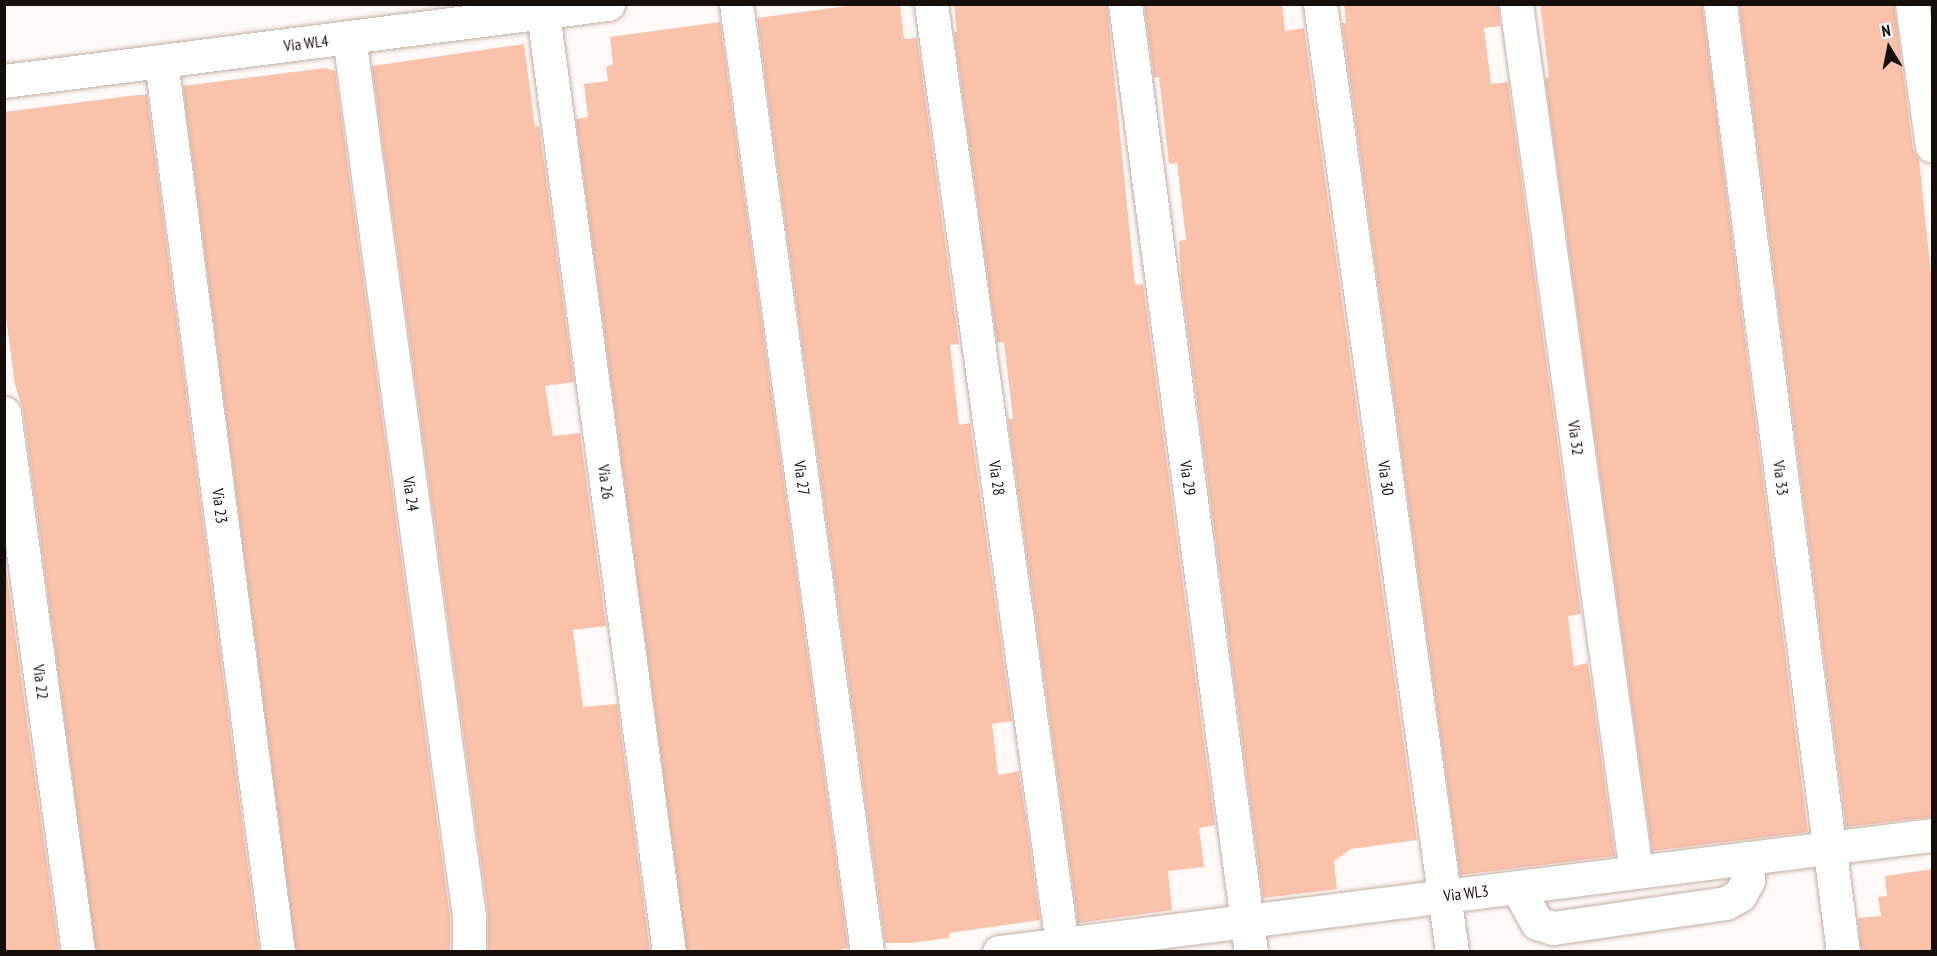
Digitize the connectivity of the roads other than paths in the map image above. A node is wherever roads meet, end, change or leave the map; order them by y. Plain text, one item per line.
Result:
1 (608, 4) edge
2 (736, 4) edge
3 (932, 4) edge
4 (1125, 4) edge
5 (1320, 4) edge
6 (1516, 4) edge
7 (1719, 4) edge
8 (1912, 4) edge
9 (543, 13) junction
10 (349, 37) junction
11 (161, 61) junction
12 (4, 81) edge
13 (1932, 146) edge
14 (4, 413) edge
15 (1932, 835) edge
16 (1830, 848) junction
17 (1747, 858) junction
18 (1636, 872) junction
19 (1517, 887) junction
20 (1445, 896) junction
21 (1249, 936) edge
22 (1062, 948) edge
23 (78, 951) edge
24 (278, 951) edge
25 (469, 951) edge
26 (669, 951) edge
27 (867, 951) edge
28 (999, 951) edge
29 (1452, 951) edge
30 (1843, 951) edge

1 - 9 street, Via WL4
2 - 27 street, Via 27
3 - 22 street, Via 28
4 - 21 street, Via 29
5 - 20 street, Via 30
6 - 18 street, Via 32
7 - 16 street, Via 33
8 - 13 street
9 - 10 street, Via WL4
9 - 26 street, Via 26
10 - 11 street, Via WL4
10 - 25 street, Via 24
11 - 12 street, Via WL4
11 - 24 street, Via 23
14 - 23 street, Via 22
15 - 16 street, Via WL3
16 - 17 street, Via WL3
16 - 30 street, Via 33
17 - 18 street, Via WL3
17 - 19 street
18 - 19 street, Via WL3
19 - 20 street, Via WL3
20 - 21 street, Via WL3
20 - 29 street, Via 30
21 - 22 street, Via WL3
22 - 28 street, Via WL3

